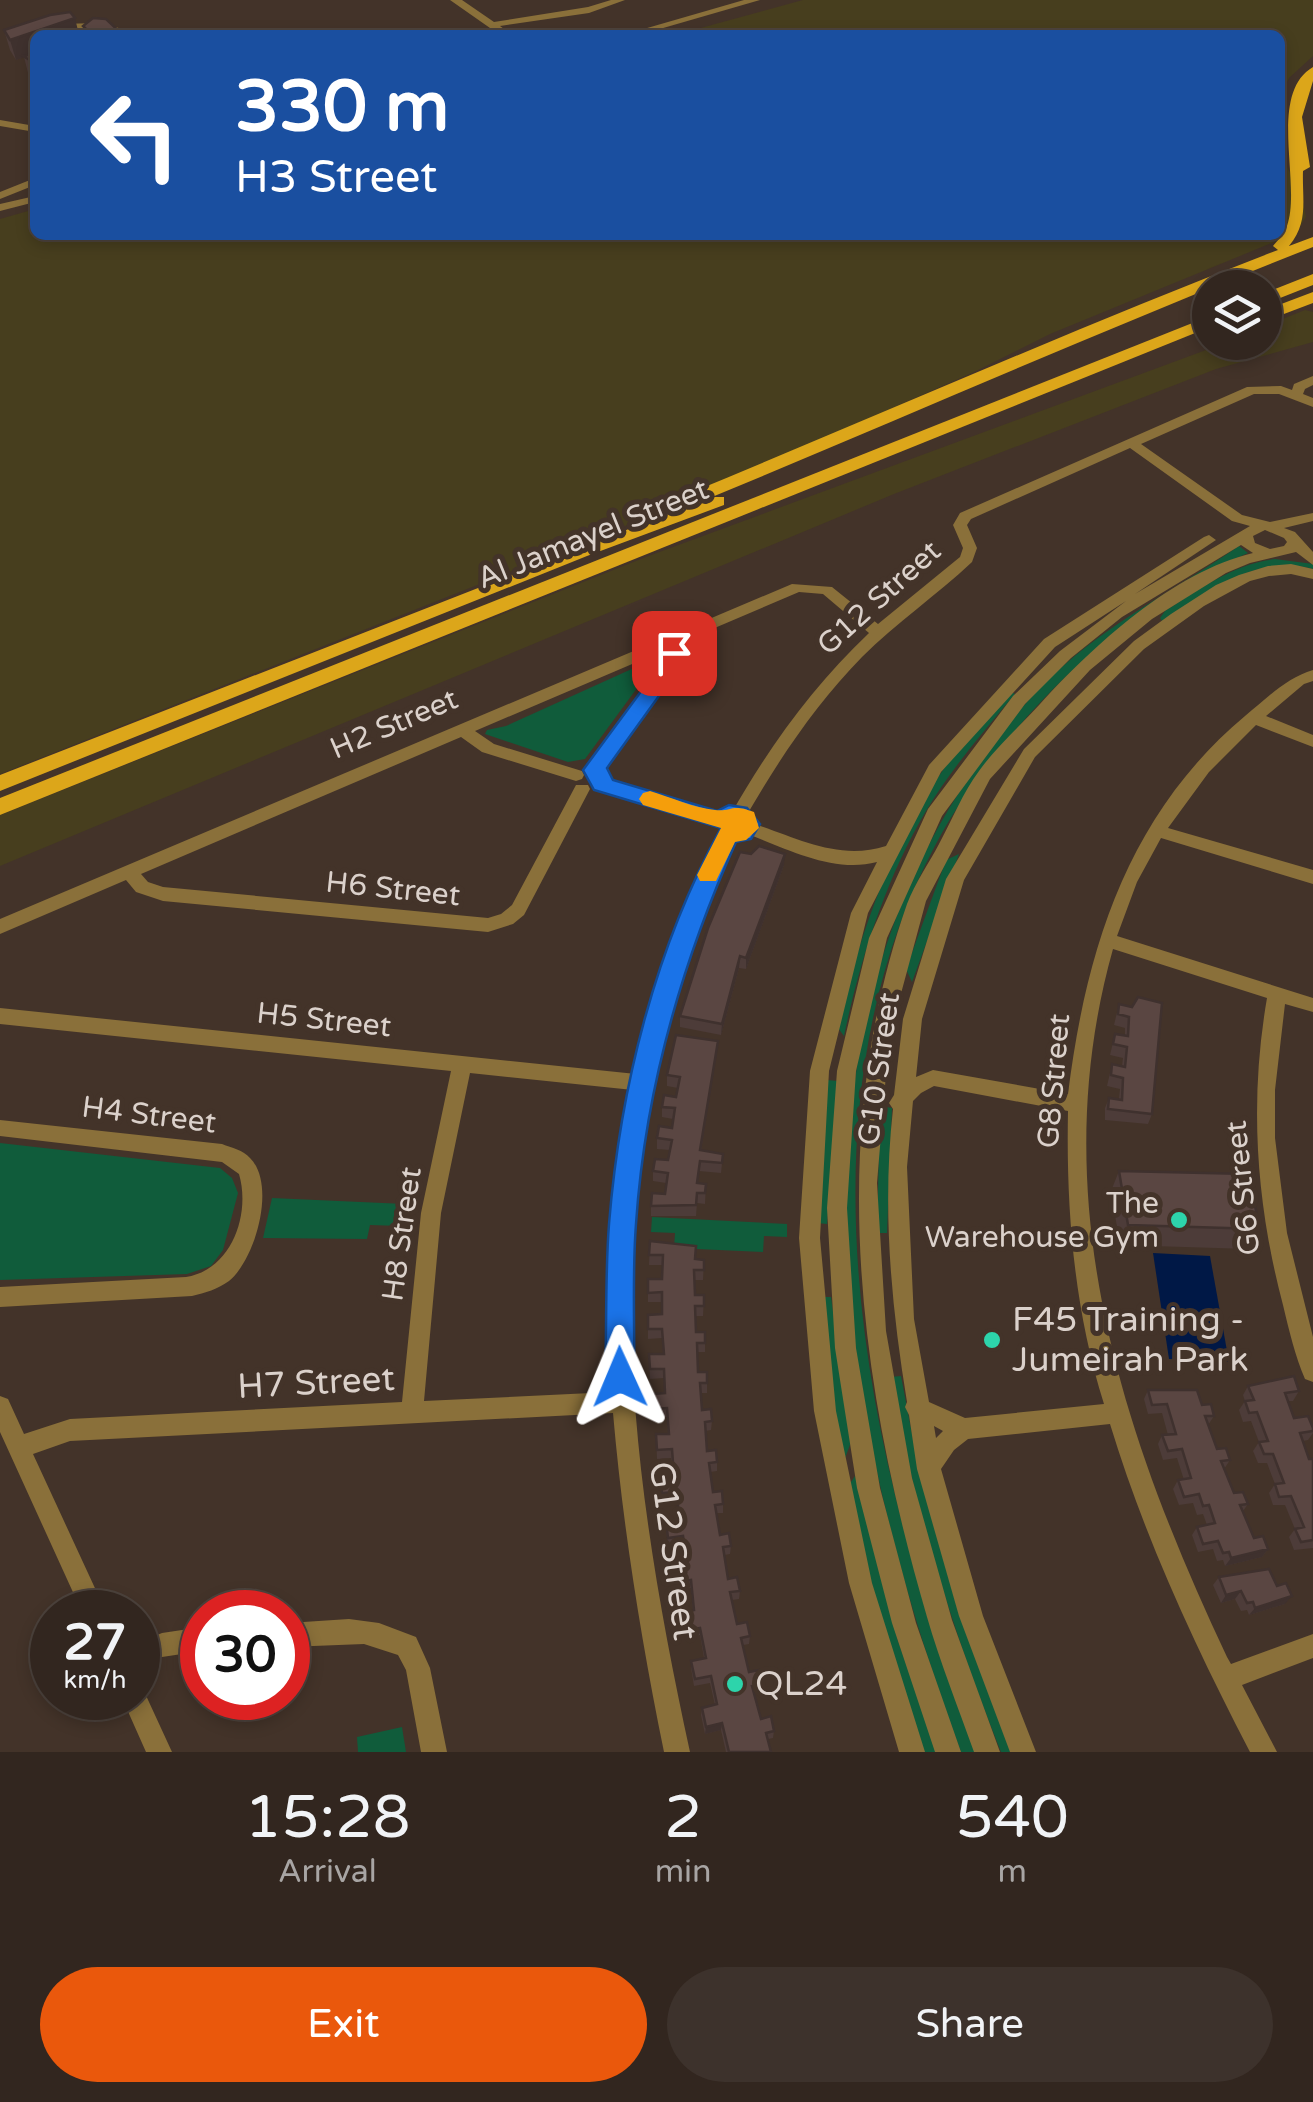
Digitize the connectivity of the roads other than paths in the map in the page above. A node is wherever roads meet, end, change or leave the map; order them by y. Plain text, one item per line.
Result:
1 (438, 0) edge
2 (455, 0) edge
3 (620, 0) edge
4 (755, 0) edge
5 (47, 30) edge
6 (113, 30) edge
7 (493, 30) edge
8 (646, 30) edge
9 (1313, 71) edge
10 (0, 124) edge
11 (30, 128) edge
12 (1299, 152) junction
13 (1313, 168) edge
14 (30, 183) edge
15 (1313, 185) edge
16 (0, 196) edge
17 (30, 200) edge
18 (0, 208) edge
19 (1313, 242) edge
20 (1249, 267) junction
21 (1313, 270) edge
22 (1313, 279) edge
23 (1282, 283) edge
24 (1313, 287) edge
25 (1282, 291) edge
26 (1313, 300) edge
27 (1290, 306) junction
28 (1282, 309) edge
29 (1192, 320) edge
30 (1192, 328) edge
31 (1192, 345) edge
32 (1312, 381) edge
33 (1296, 396) junction
34 (1313, 403) edge
35 (966, 417) junction
36 (1133, 444) junction
37 (1308, 520) edge
38 (1266, 525) junction
39 (1242, 529) junction
40 (1209, 540) dead end
41 (1293, 541) junction
42 (580, 552) junction
43 (1273, 555) junction
44 (1313, 560) edge
45 (1313, 574) edge
46 (1106, 600) junction
47 (1146, 606) junction
48 (879, 632) junction
49 (1153, 634) junction
50 (669, 642) junction
51 (322, 674) junction
52 (1313, 678) edge
53 (1253, 717) junction
54 (463, 730) junction
55 (1313, 741) edge
56 (588, 779) junction
57 (0, 783) edge
58 (0, 807) edge
59 (734, 824) junction
60 (1158, 831) junction
61 (974, 845) junction
62 (942, 850) junction
63 (887, 852) junction
64 (843, 858) junction
65 (130, 873) junction
66 (1313, 877) edge
67 (872, 884) junction
68 (0, 928) edge
69 (1106, 940) junction
70 (896, 970) junction
71 (1277, 994) junction
72 (916, 1004) junction
73 (1313, 1005) edge
74 (0, 1016) edge
75 (830, 1019) junction
76 (907, 1048) junction
77 (462, 1064) junction
78 (848, 1064) junction
79 (933, 1078) junction
80 (641, 1083) junction
81 (898, 1103) junction
82 (1076, 1104) junction
83 (0, 1128) edge
84 (0, 1296) edge
85 (902, 1313) junction
86 (875, 1342) junction
87 (1313, 1372) edge
88 (620, 1402) junction
89 (0, 1407) edge
90 (916, 1407) junction
91 (412, 1413) junction
92 (1117, 1413) junction
93 (964, 1430) junction
94 (861, 1449) junction
95 (20, 1450) junction
96 (928, 1470) junction
97 (838, 1496) junction
98 (84, 1590) edge
99 (310, 1634) edge
100 (1313, 1646) edge
101 (1225, 1679) junction
102 (144, 1720) edge
103 (159, 1752) edge
104 (434, 1752) edge
105 (676, 1752) edge
106 (912, 1752) edge
107 (948, 1752) edge
108 (987, 1752) edge
109 (1023, 1752) edge
110 (1264, 1752) edge

1 - 7 street
2 - 7 street
3 - 7 street
4 - 8 street
5 - 6 street
9 - 12 main road
10 - 11 street
12 - 13 main road
12 - 15 main road
12 - 20 main road
14 - 16 street
17 - 18 street
19 - 20 main road
20 - 42 main road
21 - 23 main road
22 - 25 main road
24 - 27 main road
26 - 27 main road
27 - 28 main road
29 - 35 main road, Al Jamayel Street
30 - 35 main road, Al Jamayel Street
31 - 51 main road
32 - 33 street
33 - 34 street
33 - 36 street, G12 Street
35 - 42 main road, Al Jamayel Street
35 - 51 main road, Al Jamayel Street
36 - 39 street
36 - 48 street, G12 Street
37 - 38 street
37 - 41 street
38 - 39 street, G10 Street
38 - 41 street
39 - 43 street
39 - 47 street, G10 Street
40 - 46 street, G10 Street
41 - 43 street
41 - 44 street
42 - 57 main road, Al Jamayel Street
43 - 44 street
43 - 47 street, G10 Street
45 - 49 street, G10 Street
46 - 47 street
46 - 63 street, G10 Street
47 - 49 street
47 - 62 street, G10 Street
47 - 78 street, G10 Street
48 - 50 street, H2 Street
48 - 59 street, G12 Street
49 - 61 street, G10 Street
50 - 54 street, H2 Street
50 - 56 street, H6 Street
51 - 58 main road, Al Jamayel Street
52 - 53 street, G8 Street
53 - 55 street
53 - 60 street, G8 Street
54 - 56 street
54 - 65 street, H2 Street
56 - 59 street
56 - 65 street, H6 Street
59 - 64 street
59 - 80 street, G12 Street
60 - 66 street
60 - 69 street, G8 Street
61 - 62 street
61 - 72 street, G10 Street
62 - 70 street, G10 Street
63 - 64 street
63 - 67 street, G10 Street
64 - 67 street
65 - 68 street, H2 Street
67 - 75 street, G10 Street
69 - 71 street
69 - 82 street, G8 Street
70 - 72 street
70 - 86 street, G10 Street
71 - 73 street
71 - 87 street, G6 Street
72 - 76 street, G10 Street
74 - 77 street, H5 Street
75 - 78 street
75 - 97 street, G10 Street
76 - 79 street
76 - 81 street, G10 Street
77 - 80 street, H5 Street
77 - 91 street, H8 Street
78 - 94 street, G10 Street
79 - 81 street
79 - 82 street
80 - 88 street, G12 Street
81 - 85 street, G10 Street
82 - 92 street, G8 Street
83 - 84 street, H4 Street
85 - 86 street
85 - 90 street, G10 Street
86 - 108 street, G10 Street
88 - 91 street, H7 Street
88 - 105 street, G12 Street
89 - 95 street
90 - 93 street
90 - 96 street, G10 Street
91 - 95 street, H7 Street
92 - 93 street
92 - 101 street, G8 Street
93 - 96 street
94 - 97 street
94 - 107 street, G10 Street
95 - 98 street
96 - 109 street, G10 Street
97 - 106 street, G10 Street
99 - 104 street
100 - 101 street
101 - 110 street, G8 Street
102 - 103 street

